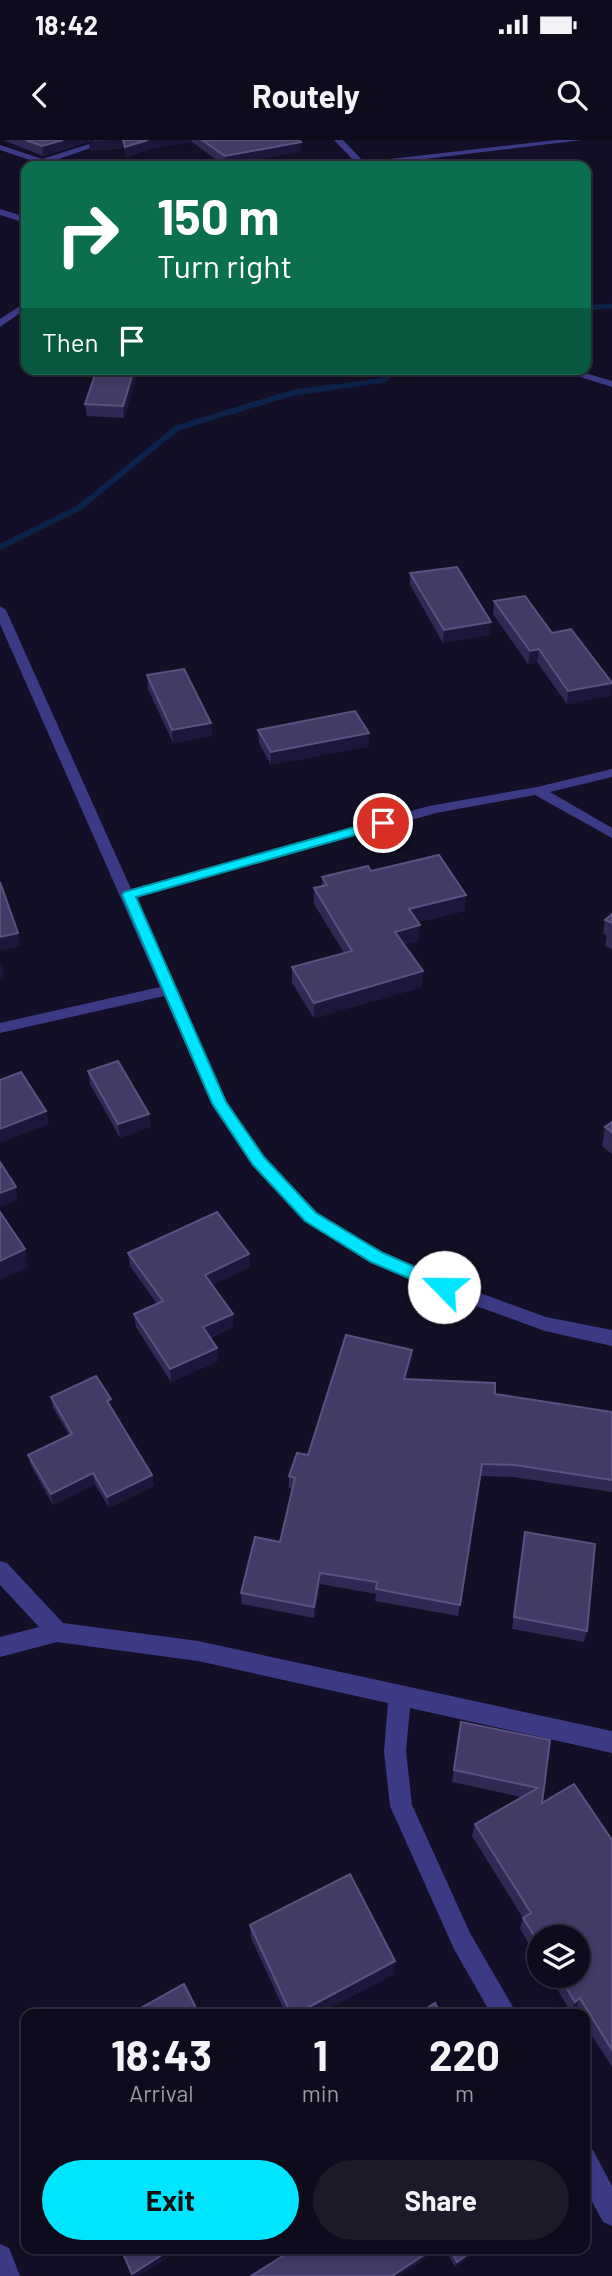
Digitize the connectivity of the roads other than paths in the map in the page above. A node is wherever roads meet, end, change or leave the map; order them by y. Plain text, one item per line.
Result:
1 (110, 140) edge
2 (338, 140) edge
3 (578, 140) edge
4 (0, 148) edge
5 (43, 161) joint
6 (359, 161) edge
7 (380, 161) edge
8 (0, 212) edge
9 (21, 218) edge
10 (21, 307) edge
11 (0, 324) edge
12 (581, 375) edge
13 (612, 384) edge
14 (0, 610) edge
15 (612, 773) edge
16 (537, 792) junction
17 (612, 834) edge
18 (128, 895) junction
19 (168, 990) junction
20 (0, 1028) edge
21 (612, 1338) edge
22 (0, 1570) edge
23 (57, 1632) junction
24 (0, 1647) edge
25 (400, 1695) junction
26 (612, 1742) edge
27 (502, 2009) edge
28 (590, 2171) edge
29 (612, 2213) edge
30 (0, 2257) edge
31 (7, 2276) edge

1 - 5 street
2 - 6 street
3 - 7 street
4 - 5 street
8 - 9 street
10 - 11 street
12 - 13 street
14 - 18 street
15 - 16 street
16 - 17 street
16 - 18 street
18 - 19 street
19 - 20 street
19 - 21 street
22 - 23 street
23 - 24 street
23 - 25 street
25 - 26 street
25 - 27 street
28 - 29 street
30 - 31 street

